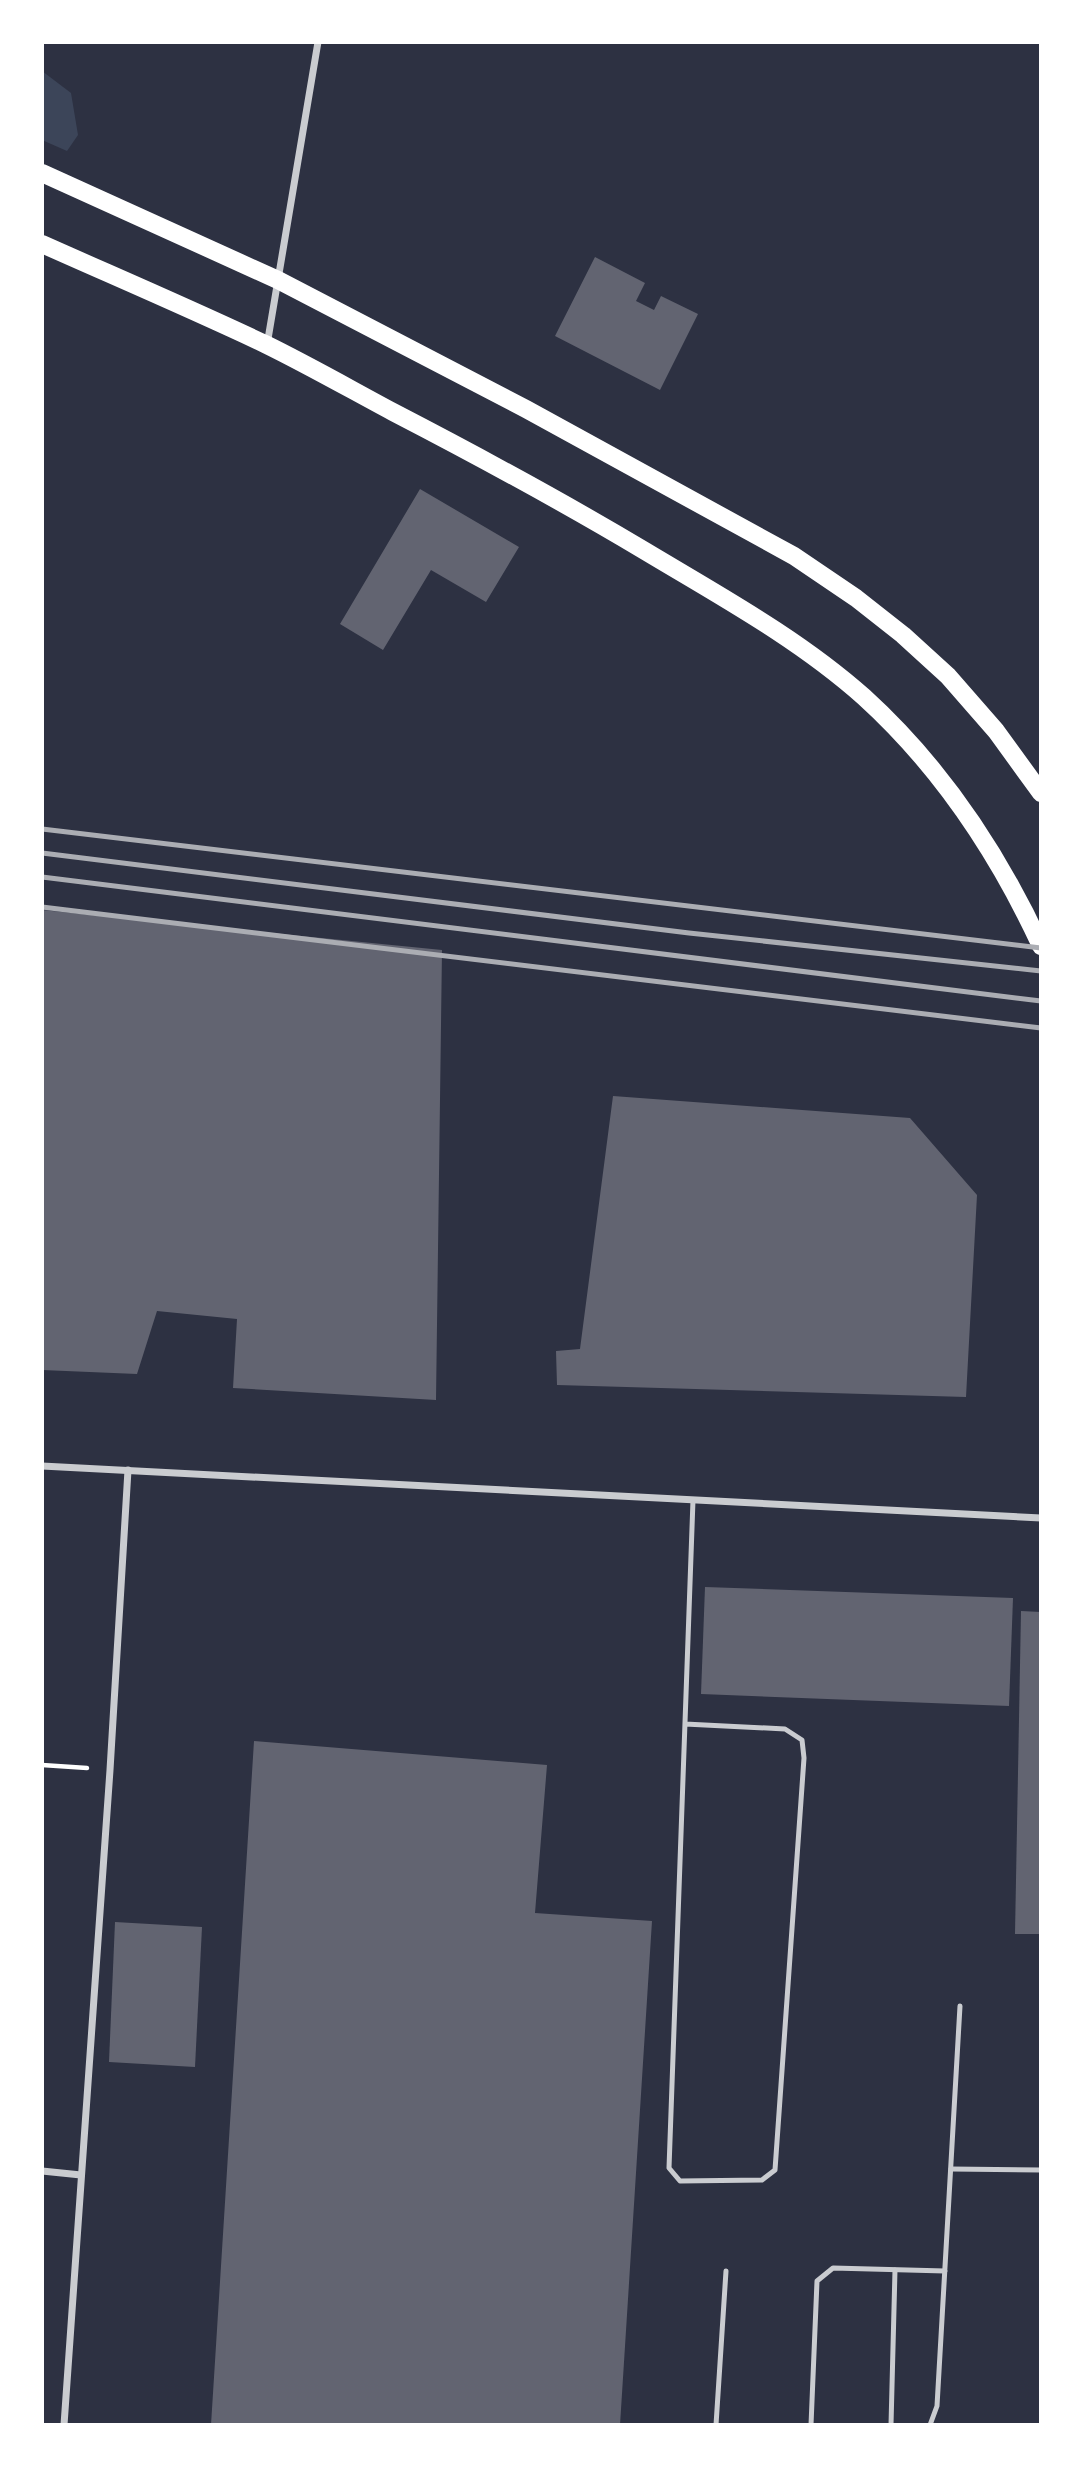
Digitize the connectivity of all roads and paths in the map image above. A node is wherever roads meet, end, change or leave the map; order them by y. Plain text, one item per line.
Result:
1 (318, 42) edge
2 (42, 173) edge
3 (42, 244) edge
4 (278, 280) junction
5 (267, 345) junction
6 (1041, 793) edge
7 (1041, 946) edge
8 (42, 1466) edge
9 (128, 1470) junction
10 (693, 1500) junction
11 (1041, 1518) edge
12 (685, 1724) junction
13 (42, 1765) edge
14 (110, 1770) junction
15 (960, 2006) dead end
16 (951, 2169) junction
17 (42, 2171) edge
18 (1041, 2171) edge
19 (81, 2175) junction
20 (895, 2270) junction
21 (726, 2271) dead end
22 (945, 2271) junction
23 (64, 2425) edge
24 (716, 2425) edge
25 (811, 2425) edge
26 (891, 2425) edge
27 (930, 2425) edge

1 - 4 street
2 - 4 main road
3 - 5 main road
4 - 5 street
4 - 6 main road
5 - 7 main road
8 - 9 street
9 - 10 street
9 - 14 street
10 - 11 street
10 - 12 lane
12 - 12 lane
13 - 14 path
14 - 19 street
15 - 16 lane
16 - 18 lane
16 - 22 lane
17 - 19 street
19 - 23 street
20 - 22 lane
20 - 25 lane
20 - 26 lane
21 - 24 lane
22 - 27 lane

